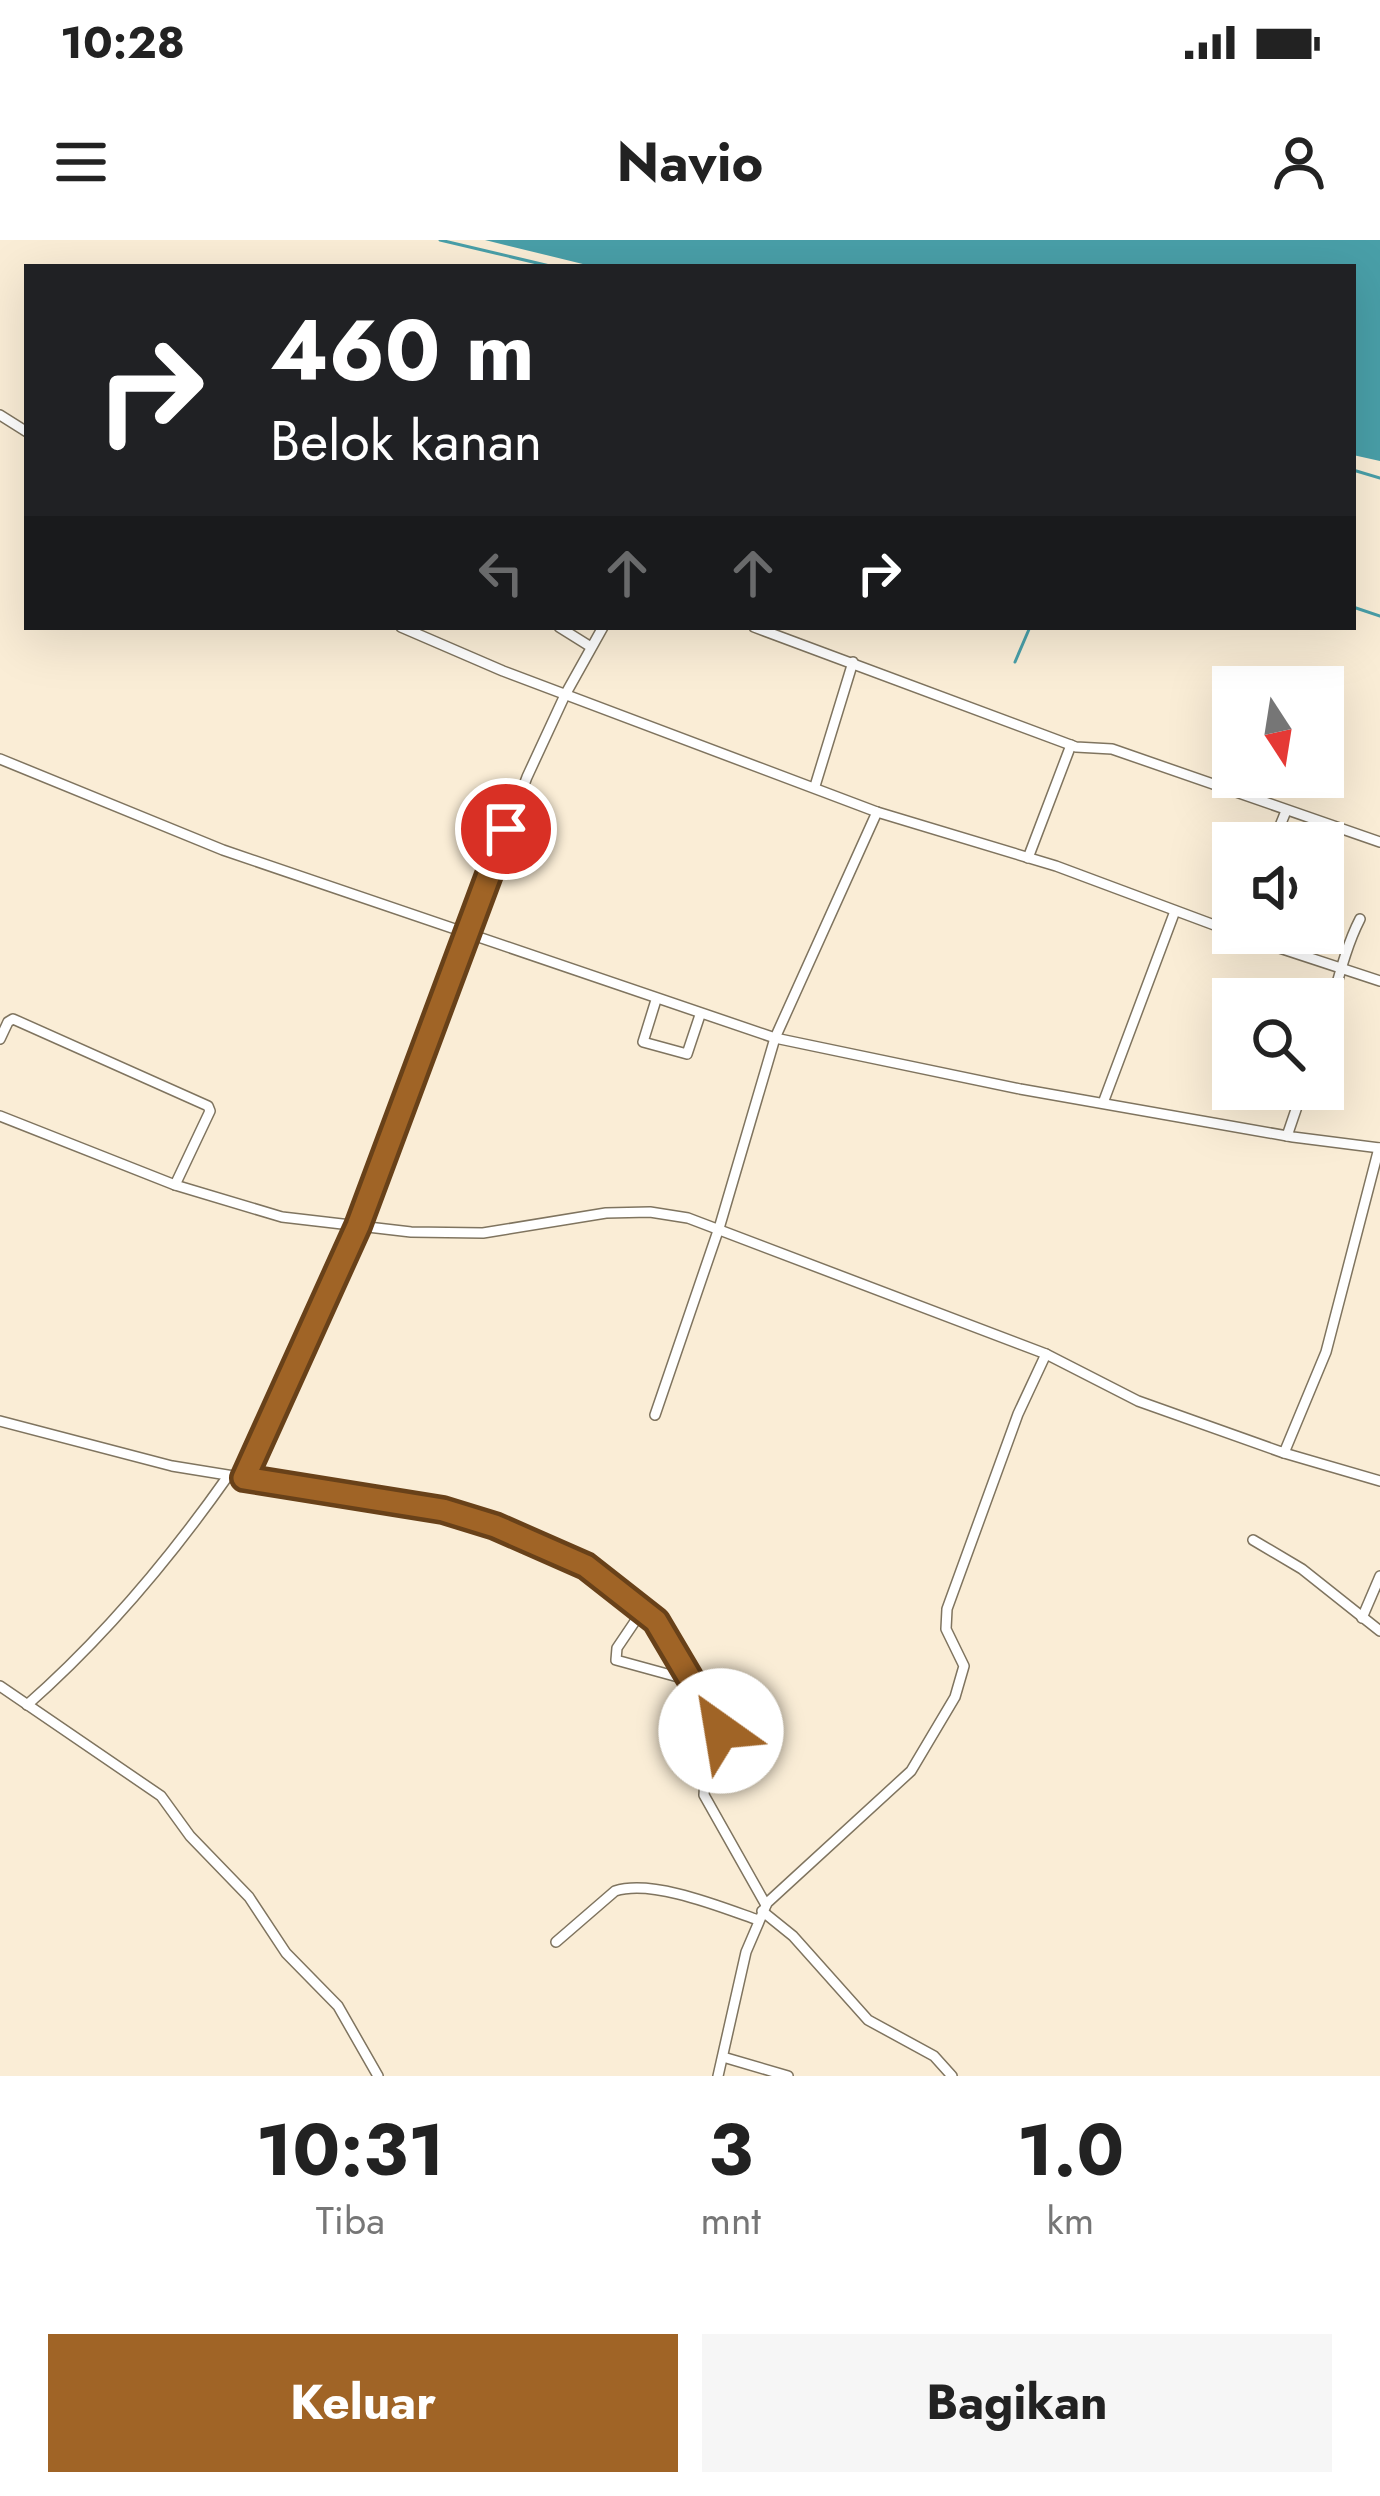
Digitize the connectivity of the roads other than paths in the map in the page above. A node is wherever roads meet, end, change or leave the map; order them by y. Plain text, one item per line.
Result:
1 (408, 630) edge
2 (564, 630) edge
3 (602, 630) edge
4 (762, 630) edge
5 (591, 647) junction
6 (853, 662) junction
7 (565, 694) junction
8 (1071, 745) junction
9 (0, 759) edge
10 (814, 786) junction
11 (1286, 811) junction
12 (877, 812) junction
13 (1282, 822) edge
14 (1380, 842) edge
15 (1028, 858) junction
16 (1175, 911) junction
17 (1360, 920) dead end
18 (1212, 925) edge
19 (469, 935) junction
20 (1302, 954) edge
21 (1345, 969) junction
22 (1342, 978) edge
23 (1380, 982) edge
24 (656, 1000) junction
25 (700, 1015) junction
26 (775, 1038) junction
27 (0, 1040) edge
28 (1103, 1103) junction
29 (1296, 1110) edge
30 (0, 1115) edge
31 (1287, 1136) junction
32 (1380, 1148) edge
33 (176, 1184) junction
34 (358, 1226) junction
35 (719, 1227) junction
36 (1046, 1354) junction
37 (655, 1415) dead end
38 (0, 1421) edge
39 (1284, 1453) junction
40 (228, 1475) junction
41 (244, 1478) junction
42 (1380, 1481) edge
43 (1253, 1540) dead end
44 (1380, 1576) edge
45 (644, 1608) junction
46 (1362, 1618) junction
47 (1380, 1631) edge
48 (689, 1680) junction
49 (0, 1686) edge
50 (27, 1705) junction
51 (762, 1912) junction
52 (556, 1942) dead end
53 (723, 2057) junction
54 (378, 2076) edge
55 (718, 2076) edge
56 (788, 2076) edge
57 (952, 2076) edge

1 - 7 street
2 - 5 street
3 - 5 street
4 - 6 street
5 - 7 street
6 - 8 street
6 - 10 street
7 - 10 street
7 - 19 street
8 - 11 street
8 - 15 street
9 - 19 street
10 - 12 street
11 - 13 street
11 - 14 street
12 - 15 street
12 - 26 street
15 - 16 street
16 - 18 street
16 - 28 street
17 - 21 street
19 - 24 street
19 - 34 street
20 - 21 street
21 - 22 street
21 - 23 street
24 - 25 street
24 - 25 street
25 - 26 street
26 - 28 street
26 - 35 street
27 - 33 street
28 - 31 street
29 - 31 street
30 - 33 street
31 - 32 street
32 - 39 street
33 - 34 street
34 - 35 street
34 - 41 street
35 - 36 street
35 - 37 street
36 - 39 street
36 - 51 street
38 - 40 street
39 - 42 street
40 - 41 street
40 - 50 street
41 - 45 street
43 - 46 street
44 - 46 street
45 - 48 street
45 - 48 street
46 - 47 street
48 - 51 street
49 - 50 street
50 - 54 street
51 - 52 street
51 - 53 street
51 - 57 street
53 - 55 street
53 - 56 street

